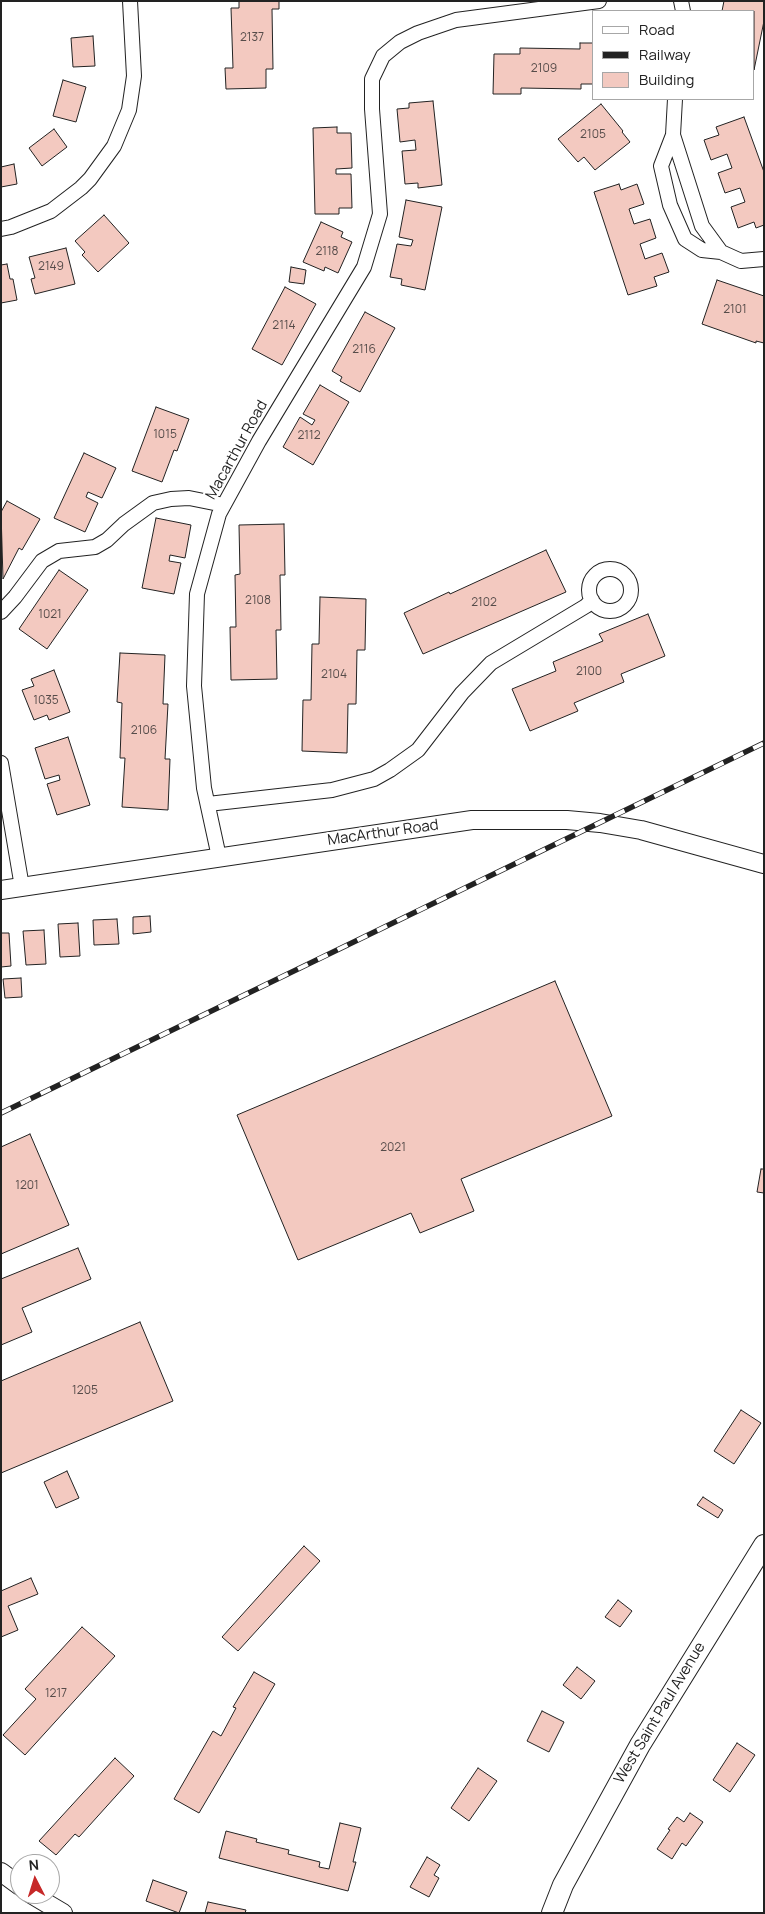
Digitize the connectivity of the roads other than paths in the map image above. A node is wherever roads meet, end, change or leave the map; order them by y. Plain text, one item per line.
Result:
1 (130, 1) edge
2 (599, 1) edge
3 (675, 100) edge
4 (673, 135) junction
5 (1, 229) edge
6 (721, 252) junction
7 (764, 259) edge
8 (224, 505) junction
9 (592, 600) dead end
10 (1, 612) edge
11 (1, 763) edge
12 (208, 804) junction
13 (219, 857) junction
14 (764, 864) edge
15 (22, 887) junction
16 (1, 890) edge
17 (764, 1545) edge
18 (563, 1885) junction
19 (48, 1904) edge
20 (63, 1913) edge
21 (540, 1913) edge
22 (552, 1913) edge

1 - 5 street
2 - 8 street, Macarthur Road
3 - 4 street
4 - 6 street
4 - 6 street
6 - 7 street
8 - 10 street
8 - 12 street, Macarthur Road
9 - 12 street
11 - 15 street
12 - 13 street, Macarthur Road
13 - 14 street, MacArthur Road
13 - 15 street, MacArthur Road
15 - 16 street, MacArthur Road
17 - 18 main road, West Saint Paul Avenue
18 - 21 main road, West Saint Paul Avenue
18 - 22 main road, West Saint Paul Avenue
19 - 20 street

